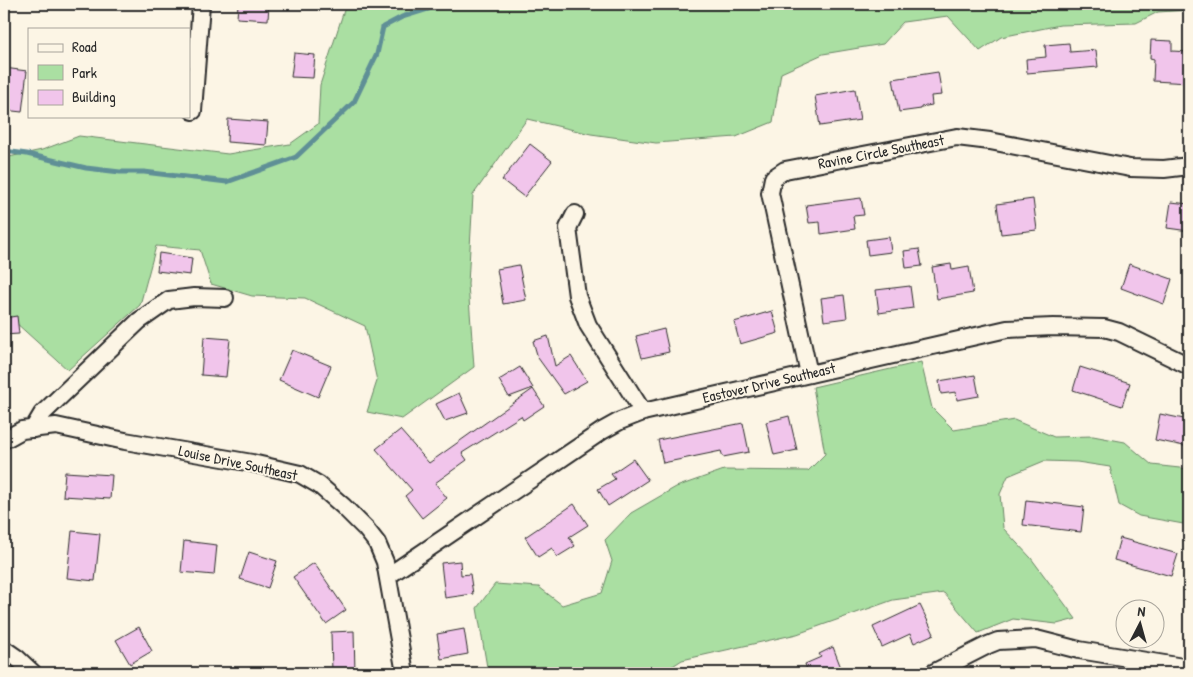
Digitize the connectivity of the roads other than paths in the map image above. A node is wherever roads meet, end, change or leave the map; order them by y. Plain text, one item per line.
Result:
1 (201, 4) edge
2 (193, 111) dead end
3 (1189, 166) edge
4 (576, 214) dead end
5 (225, 298) dead end
6 (1189, 366) edge
7 (809, 374) junction
8 (643, 412) junction
9 (33, 429) junction
10 (4, 440) edge
11 (388, 576) junction
12 (4, 649) edge
13 (1189, 668) edge
14 (33, 673) edge
15 (405, 673) edge
16 (933, 673) edge

1 - 2 street
3 - 7 street, Ravine Circle Southeast
4 - 8 street
5 - 9 street
6 - 7 street, Eastover Drive Southeast
7 - 8 street, Eastover Drive Southeast
8 - 11 street, Eastover Drive Southeast
9 - 10 street, Louise Drive Southeast
9 - 11 street, Louise Drive Southeast
11 - 15 street, Louise Drive Southeast
12 - 14 street
13 - 16 street

